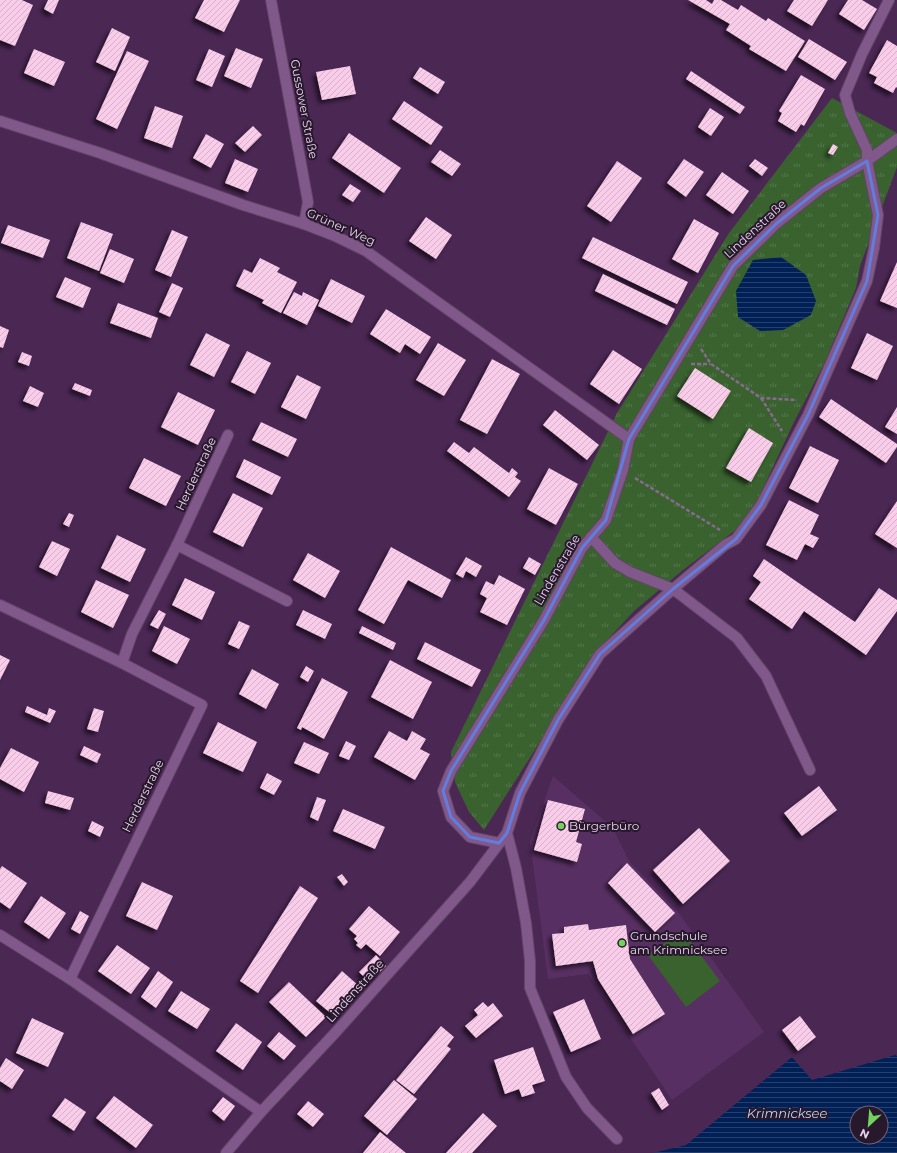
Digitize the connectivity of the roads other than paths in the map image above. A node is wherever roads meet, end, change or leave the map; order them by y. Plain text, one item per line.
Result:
1 (271, 0) edge
2 (890, 0) edge
3 (0, 121) edge
4 (897, 139) edge
5 (867, 161) junction
6 (304, 224) junction
7 (228, 435) dead end
8 (629, 439) junction
9 (591, 537) junction
10 (177, 545) junction
11 (673, 589) junction
12 (287, 601) dead end
13 (0, 605) edge
14 (122, 663) junction
15 (810, 770) dead end
16 (507, 833) junction
17 (499, 843) junction
18 (0, 935) edge
19 (70, 979) junction
20 (261, 1112) junction
21 (616, 1139) dead end
22 (226, 1153) edge

1 - 6 street, Gussower Straße
2 - 5 street, Lindenstraße
3 - 6 street, Grüner Weg
4 - 5 street, Lindenstraße
5 - 8 street, Lindenstraße
5 - 11 street, Lindenstraße
6 - 8 street, Grüner Weg
7 - 10 street, Herderstraße
8 - 9 street, Lindenstraße
9 - 11 street
9 - 17 street, Lindenstraße
10 - 12 street
10 - 14 street, Herderstraße
11 - 15 street
11 - 16 street, Lindenstraße
13 - 14 street, Herderstraße
14 - 19 street, Herderstraße
16 - 17 street, Lindenstraße
16 - 21 street
17 - 20 street, Lindenstraße
18 - 19 street
19 - 20 street
20 - 22 street, Lindenstraße

